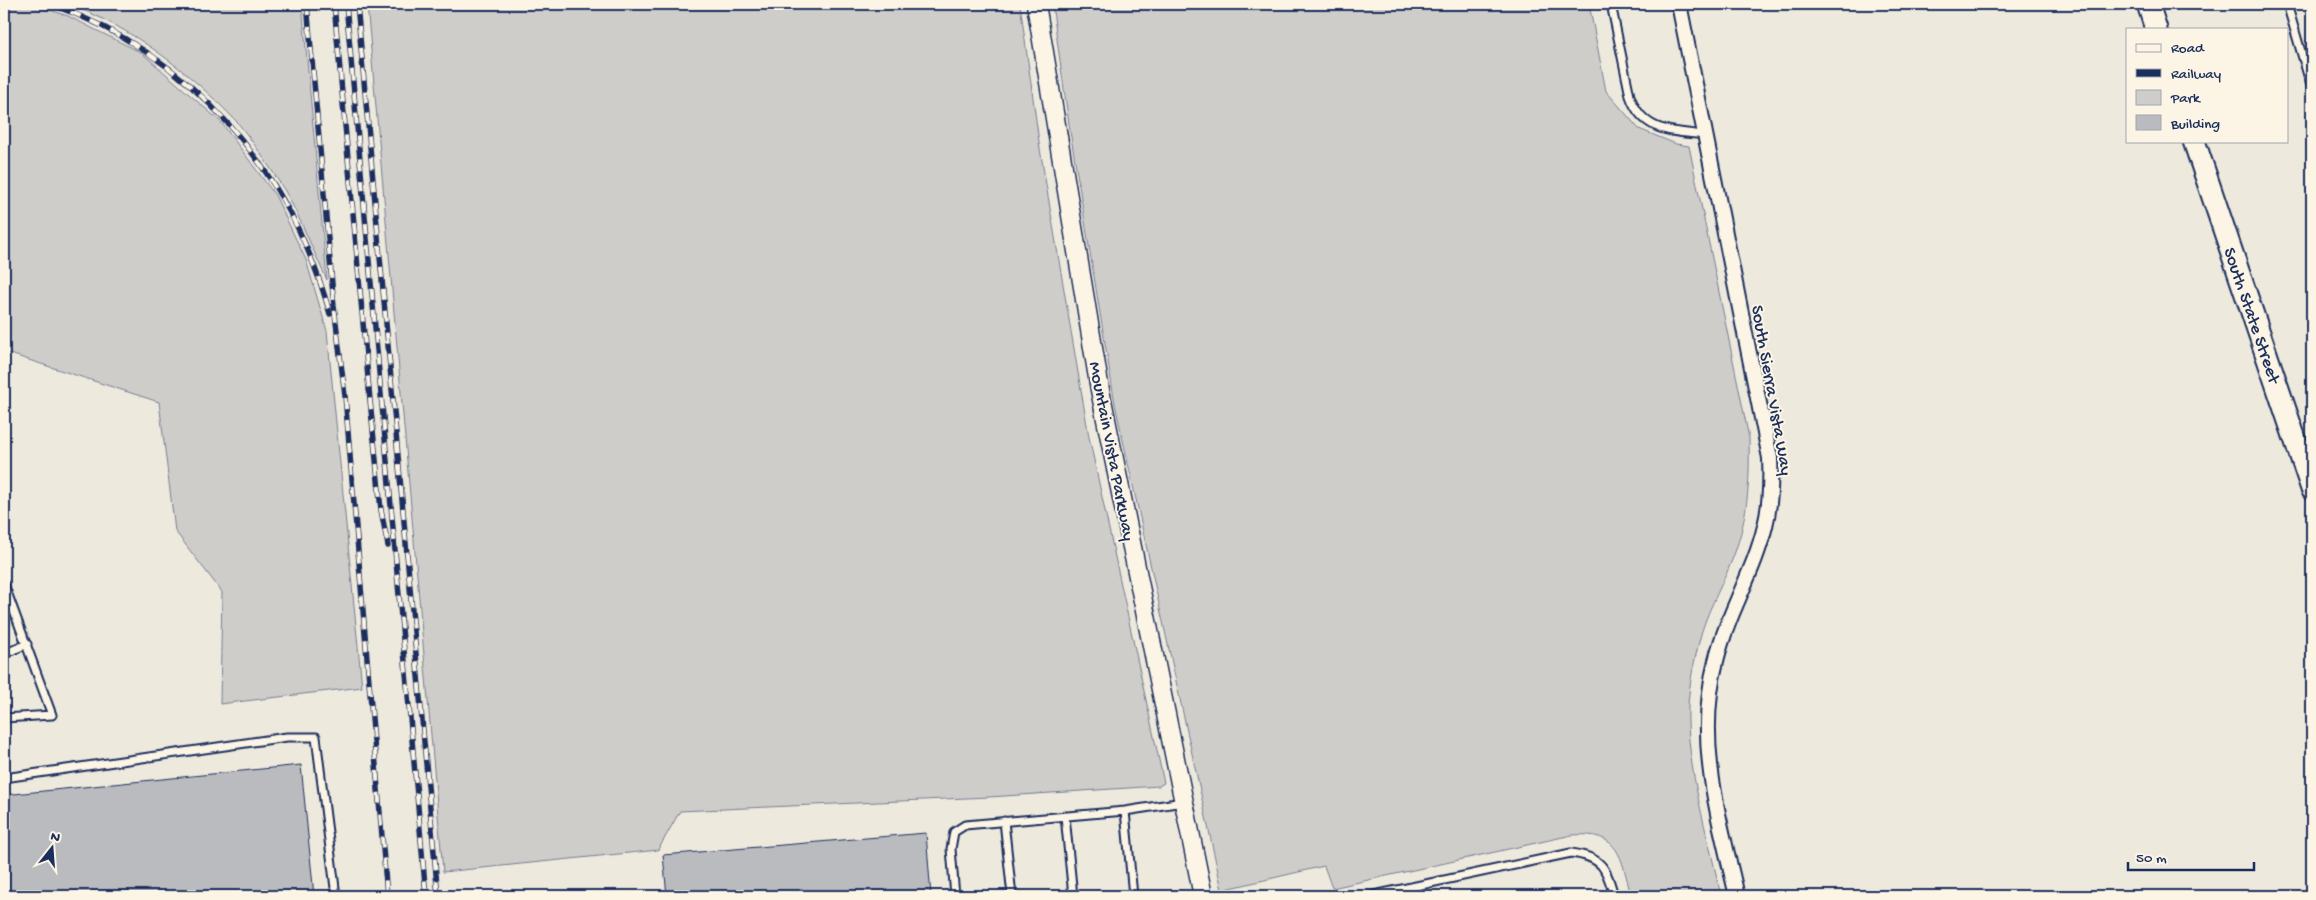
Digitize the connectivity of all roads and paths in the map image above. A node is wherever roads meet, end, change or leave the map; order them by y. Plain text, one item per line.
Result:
1 (1036, 4) edge
2 (1611, 4) edge
3 (1679, 4) edge
4 (2148, 4) edge
5 (2287, 4) edge
6 (2156, 28) edge
7 (2312, 88) edge
8 (1705, 135) junction
9 (2194, 142) edge
10 (2312, 489) edge
11 (4, 584) edge
12 (27, 644) junction
13 (4, 654) edge
14 (4, 718) edge
15 (4, 778) edge
16 (1184, 802) junction
17 (1125, 811) junction
18 (1066, 816) junction
19 (1004, 821) junction
20 (336, 896) edge
21 (955, 896) edge
22 (1012, 896) edge
23 (1073, 896) edge
24 (1133, 896) edge
25 (1203, 896) edge
26 (1368, 896) edge
27 (1614, 896) edge
28 (1737, 896) edge

1 - 16 street, Mountain Vista Parkway
2 - 8 lane
3 - 8 street, South Sierra Vista Way
4 - 6 main road
5 - 7 lane
8 - 28 street, South Sierra Vista Way
9 - 10 main road, South State Street
11 - 12 lane
12 - 13 lane
12 - 14 lane
15 - 20 lane
16 - 17 lane
16 - 25 street, Mountain Vista Parkway
17 - 18 lane
17 - 24 lane
18 - 19 lane
18 - 23 lane
19 - 21 lane
19 - 22 lane
26 - 27 lane

